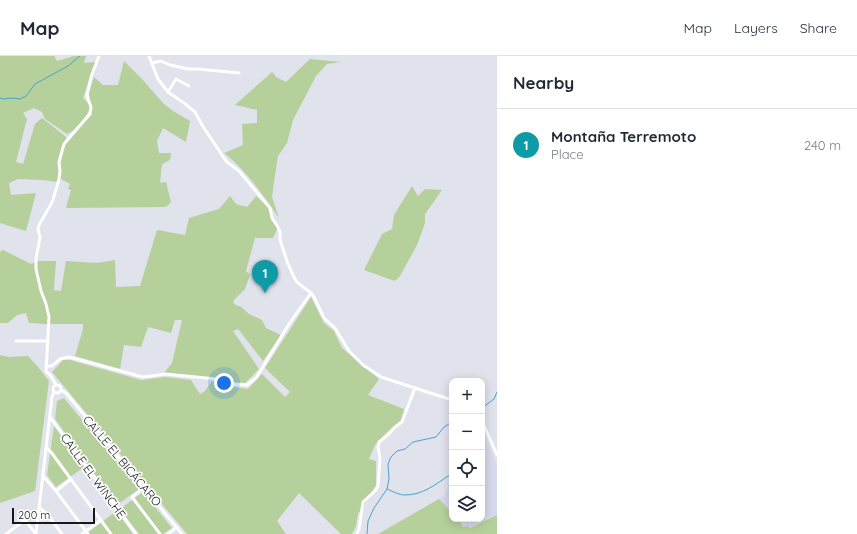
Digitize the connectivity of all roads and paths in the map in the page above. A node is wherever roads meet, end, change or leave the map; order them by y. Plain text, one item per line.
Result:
1 (99, 56) edge
2 (149, 56) edge
3 (152, 63) junction
4 (239, 73) dead end
5 (189, 86) dead end
6 (168, 92) junction
7 (311, 293) junction
8 (16, 341) dead end
9 (48, 341) junction
10 (46, 366) junction
11 (56, 385) junction
12 (416, 388) junction
13 (61, 390) junction
14 (54, 392) junction
15 (449, 399) edge
16 (50, 417) junction
17 (485, 428) edge
18 (46, 447) junction
19 (497, 456) edge
20 (43, 476) junction
21 (71, 479) junction
22 (144, 488) junction
23 (56, 491) junction
24 (39, 507) junction
25 (101, 520) junction
26 (177, 527) junction
27 (11, 533) edge
28 (87, 533) edge
29 (6, 534) edge
30 (36, 534) edge
31 (62, 534) edge
32 (82, 534) edge
33 (112, 534) edge
34 (136, 534) edge
35 (160, 534) edge
36 (168, 534) edge
37 (182, 534) edge
38 (357, 534) edge

1 - 9 street
2 - 3 street
3 - 4 street
3 - 6 street
5 - 6 street
6 - 7 street
7 - 10 street
7 - 12 street
8 - 9 street
9 - 10 street
10 - 11 street
11 - 13 street
11 - 14 street
12 - 15 street
12 - 38 street
13 - 14 street
13 - 22 street, CALLE EL BICÁCARO
14 - 16 street
16 - 18 street
16 - 34 street, CALLE EL WINCHE
17 - 19 street
18 - 20 street
18 - 21 street
20 - 23 street
20 - 24 street
21 - 23 street
21 - 25 street
22 - 26 street, CALLE EL BICÁCARO
22 - 35 street
23 - 28 street
24 - 30 street
24 - 31 street
25 - 28 street
25 - 33 street
26 - 36 street
26 - 37 street, CALLE EL BICÁCARO
27 - 29 street
27 - 30 street
28 - 32 street

